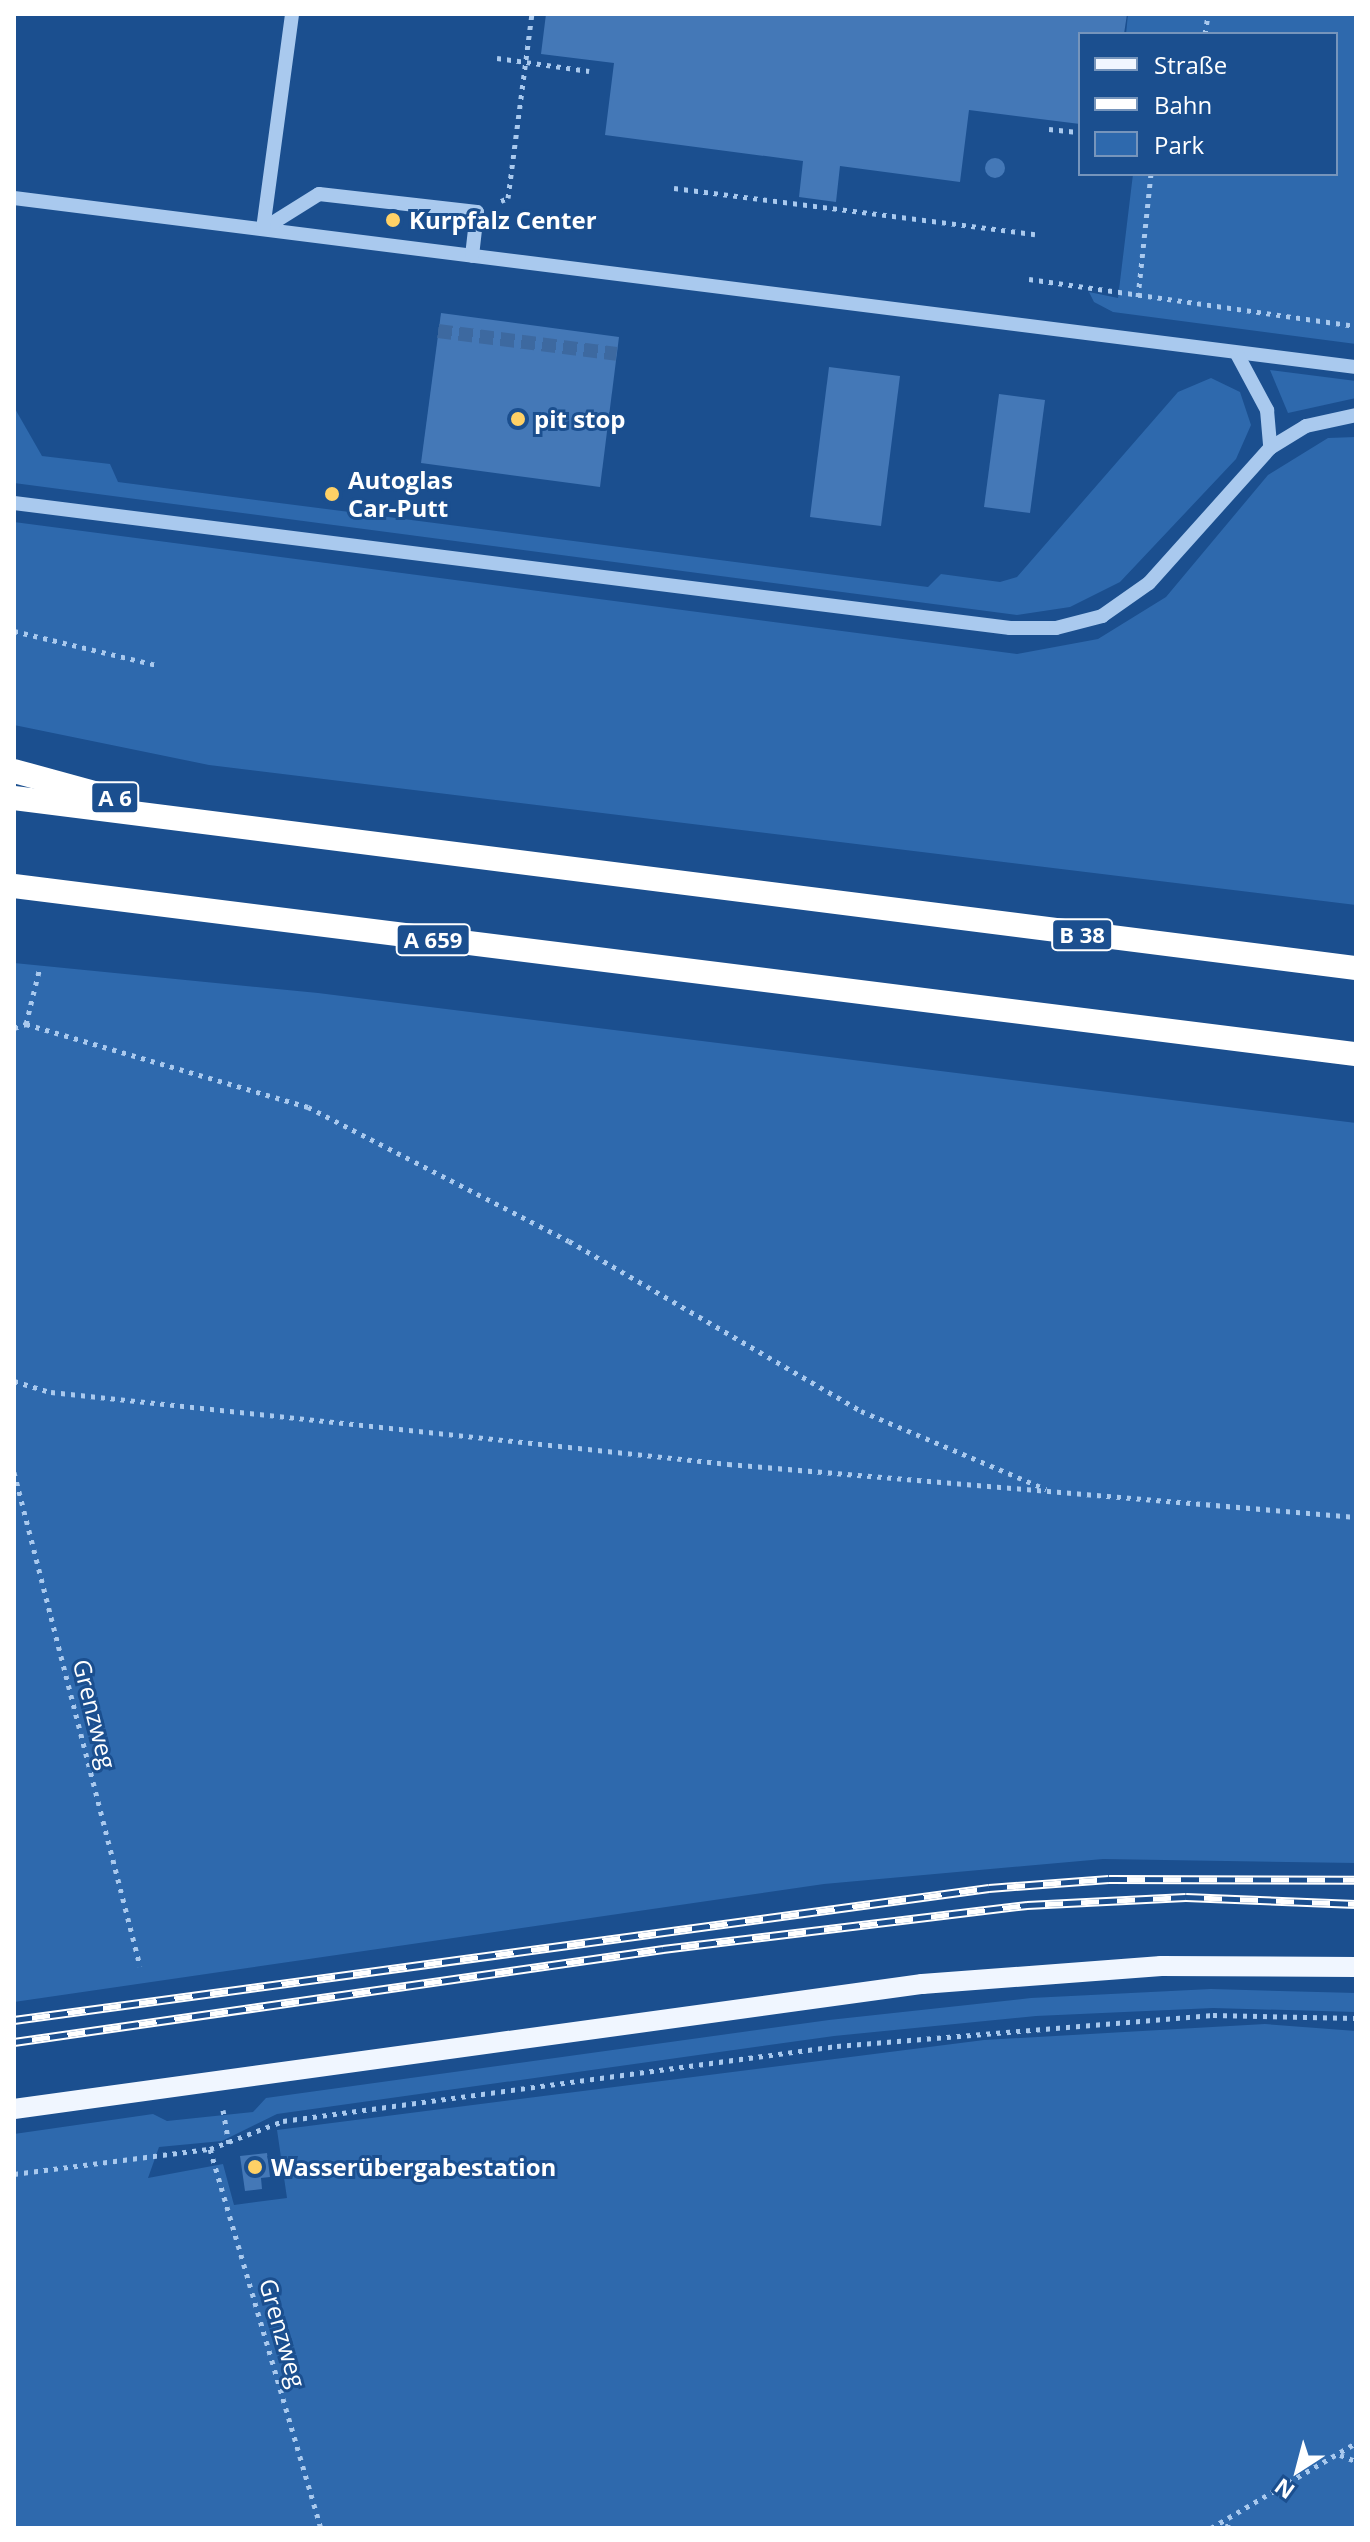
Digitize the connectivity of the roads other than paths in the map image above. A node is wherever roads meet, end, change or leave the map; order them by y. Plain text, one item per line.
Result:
1 (292, 14) edge
2 (14, 198) edge
3 (263, 229) junction
4 (472, 256) junction
5 (1237, 354) junction
6 (1356, 367) edge
7 (1356, 415) edge
8 (1270, 448) junction
9 (14, 503) edge
10 (14, 771) edge
11 (14, 798) edge
12 (215, 825) junction
13 (14, 886) edge
14 (75, 895) junction
15 (14, 899) edge
16 (1356, 968) edge
17 (1356, 1054) edge
18 (1356, 1967) edge
19 (14, 2109) edge

1 - 3 street
2 - 3 street
3 - 4 street
3 - 4 street
4 - 5 street
5 - 6 street
5 - 8 street
7 - 8 street
8 - 9 street
10 - 12 highway, A 6
11 - 12 highway
12 - 16 highway, B 38
13 - 14 highway, A 659
14 - 15 highway
14 - 17 highway, A 659
18 - 19 main road

